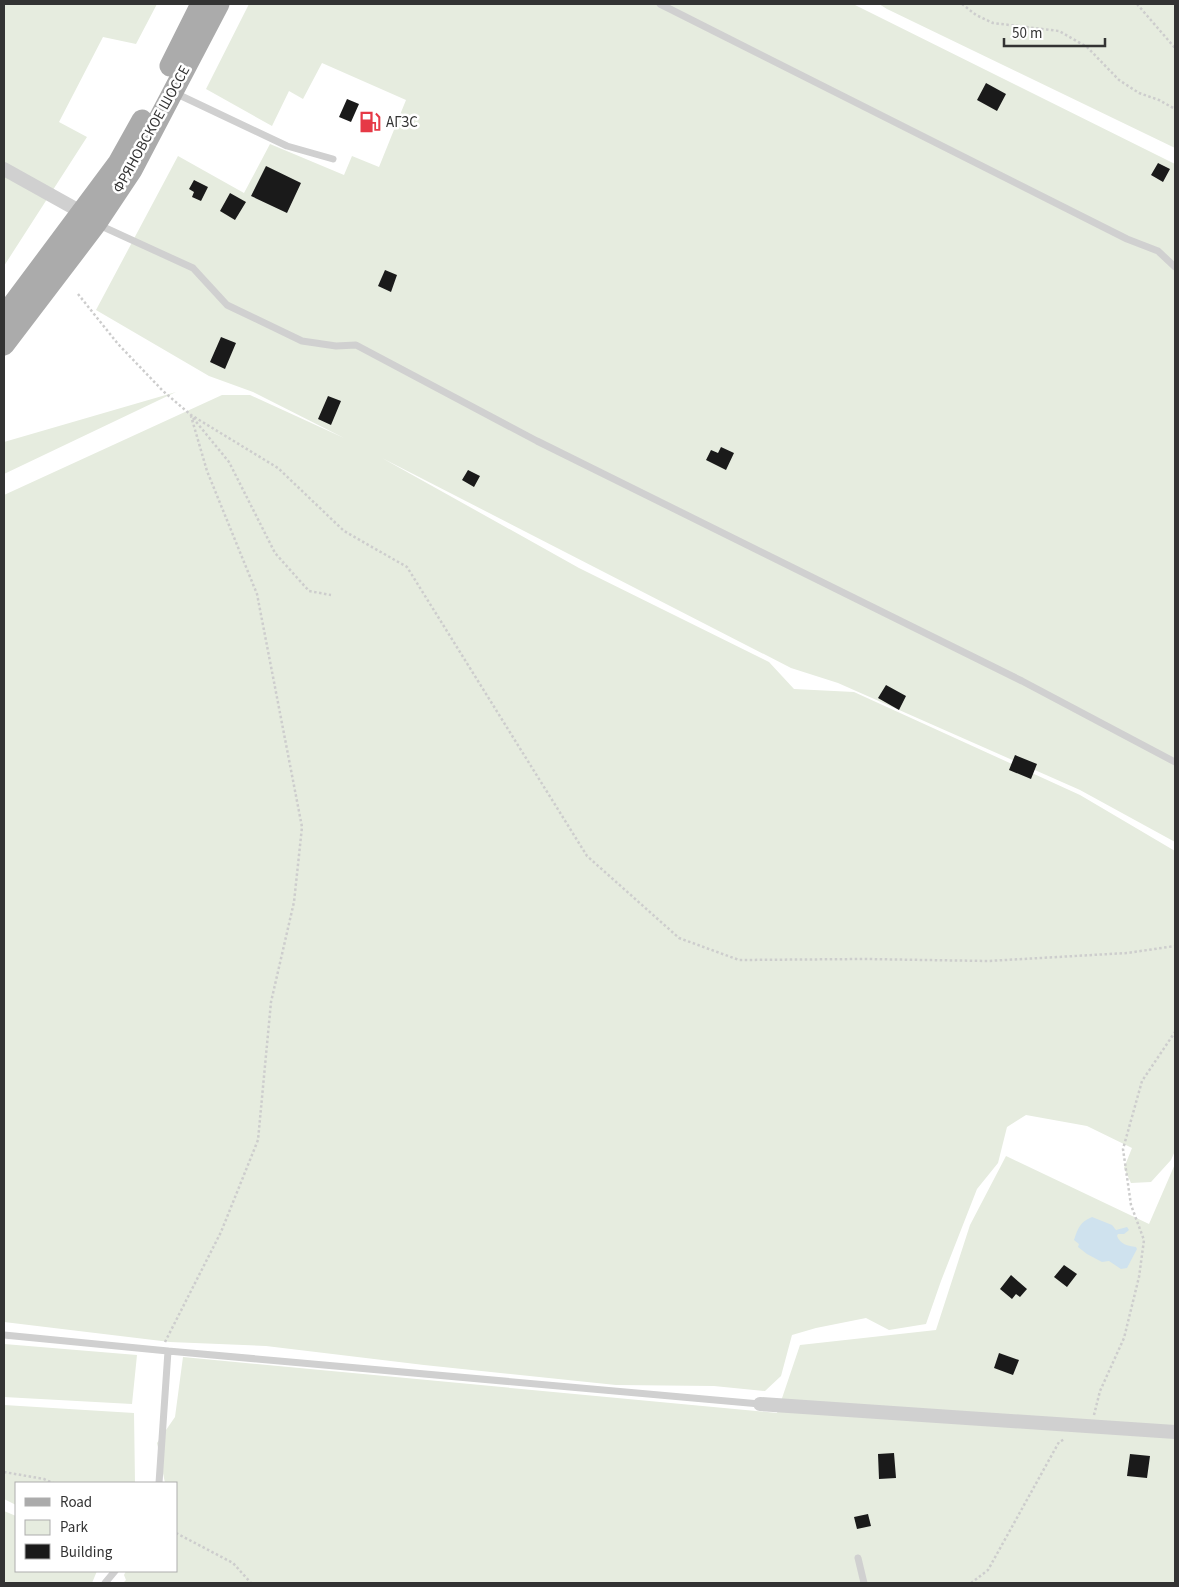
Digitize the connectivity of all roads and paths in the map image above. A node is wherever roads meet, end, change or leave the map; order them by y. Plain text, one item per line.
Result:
1 (200, 4) edge
2 (219, 4) edge
3 (660, 4) edge
4 (962, 4) edge
5 (1137, 4) edge
6 (1175, 48) edge
7 (172, 92) junction
8 (1175, 109) edge
9 (333, 159) dead end
10 (4, 169) edge
11 (89, 219) junction
12 (1175, 267) edge
13 (78, 294) dead end
14 (4, 316) edge
15 (4, 345) edge
16 (191, 415) junction
17 (331, 595) dead end
18 (1175, 762) edge
19 (1175, 946) edge
20 (1175, 1032) edge
21 (4, 1335) edge
22 (164, 1350) junction
23 (760, 1404) joint
24 (1091, 1426) junction
25 (1175, 1432) edge
26 (1067, 1438) dead end
27 (4, 1472) edge
28 (51, 1482) edge
29 (159, 1482) edge
30 (178, 1534) edge
31 (858, 1558) dead end
32 (114, 1572) edge
33 (105, 1583) edge
34 (251, 1583) edge
35 (864, 1583) edge
36 (971, 1583) edge

1 - 11 main road, ФРЯНОВСКОЕ ШОССЕ
2 - 7 main road, ФРЯНОВСКОЕ ШОССЕ
3 - 12 lane
4 - 8 path
5 - 6 path
7 - 9 lane
7 - 11 main road, ФРЯНОВСКОЕ ШОССЕ
10 - 11 street
11 - 14 main road, ФРЯНОВСКОЕ ШОССЕ
11 - 15 main road, ФРЯНОВСКОЕ ШОССЕ
11 - 18 lane
13 - 16 path
16 - 17 path
16 - 19 path
16 - 22 path
20 - 24 path
21 - 22 lane
22 - 23 lane
22 - 29 lane
23 - 24 street
24 - 25 street
26 - 36 path
27 - 28 path
30 - 34 path
31 - 35 lane
32 - 33 lane

